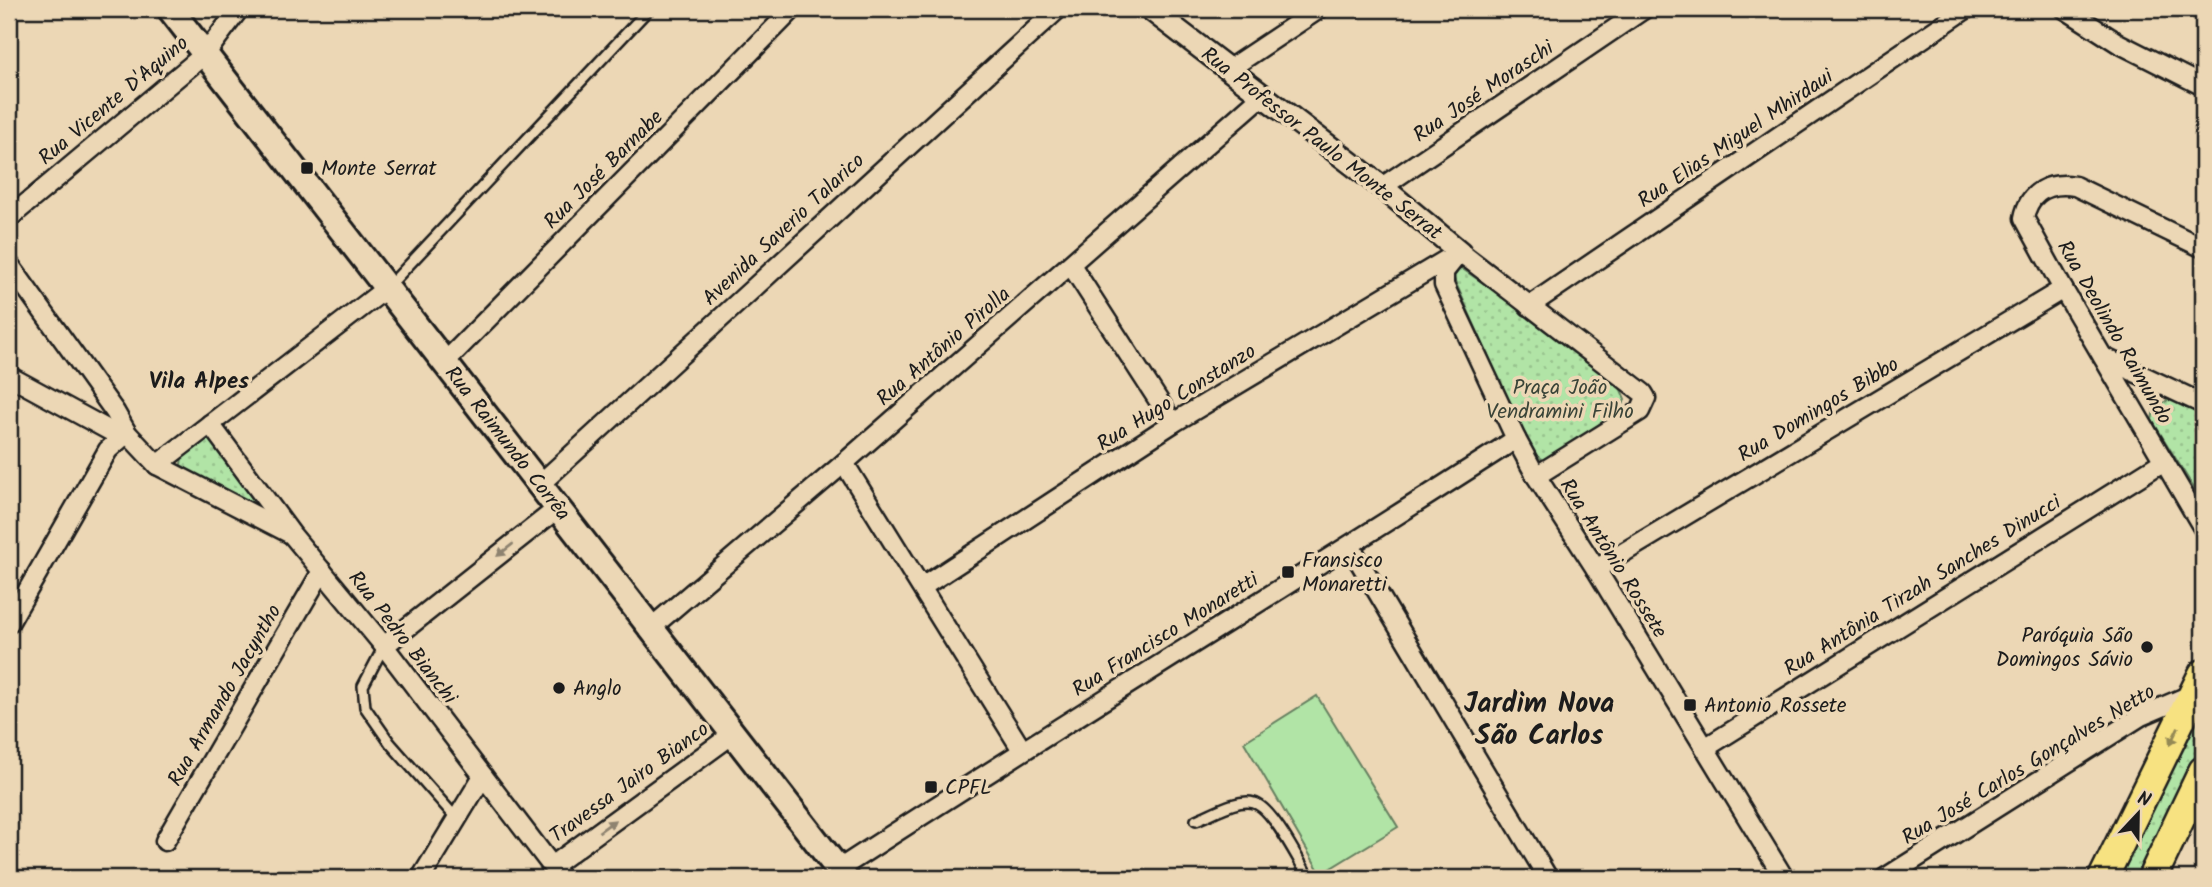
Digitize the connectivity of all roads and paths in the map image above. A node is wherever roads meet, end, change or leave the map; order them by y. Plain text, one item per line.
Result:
1 (170, 9) edge
2 (239, 9) edge
3 (649, 9) edge
4 (793, 9) edge
5 (1058, 9) edge
6 (1150, 9) edge
7 (1319, 9) edge
8 (1644, 9) edge
9 (1966, 9) edge
10 (2065, 9) edge
11 (206, 53) junction
12 (1229, 69) junction
13 (2203, 86) edge
14 (1262, 96) junction
15 (1382, 187) junction
16 (9, 218) edge
17 (2203, 248) edge
18 (1460, 252) junction
19 (9, 264) edge
20 (1071, 265) junction
21 (388, 288) junction
22 (2063, 289) junction
23 (1529, 306) junction
24 (2103, 357) junction
25 (445, 362) junction
26 (9, 376) edge
27 (2203, 404) edge
28 (210, 424) junction
29 (1173, 424) junction
30 (127, 433) junction
31 (1516, 439) junction
32 (2164, 461) junction
33 (845, 463) junction
34 (157, 465) junction
35 (1536, 476) junction
36 (540, 484) junction
37 (558, 508) junction
38 (2203, 528) edge
39 (293, 536) junction
40 (1350, 547) junction
41 (1596, 569) junction
42 (322, 571) junction
43 (922, 587) junction
44 (9, 623) edge
45 (652, 627) junction
46 (384, 646) junction
47 (2201, 687) edge
48 (733, 734) junction
49 (1705, 748) junction
50 (1022, 750) junction
51 (2203, 771) edge
52 (482, 776) junction
53 (457, 818) junction
54 (1196, 820) dead end
55 (165, 841) dead end
56 (556, 872) edge
57 (842, 874) edge
58 (421, 878) edge
59 (1309, 878) edge
60 (1548, 878) edge
61 (1784, 878) edge
62 (1885, 878) edge
63 (2103, 878) edge
64 (2152, 878) edge

1 - 11 main road, Rua Raimundo Corrêa
2 - 11 street, Rua Vicente D'Aquino
3 - 21 lane
4 - 25 street, Rua José Barnabe
5 - 36 street, Avenida Saverio Talarico
6 - 12 street, Rua Professor Paulo Monte Serrat
7 - 12 street
8 - 15 street, Rua José Moraschi
9 - 23 street, Rua Elias Miguel Mhirdaui
10 - 13 street
11 - 16 street, Rua Vicente D'Aquino
11 - 21 main road, Rua Raimundo Corrêa
12 - 14 street, Rua Professor Paulo Monte Serrat
14 - 15 street, Rua Professor Paulo Monte Serrat
14 - 20 street, Rua Antônio Pirolla
15 - 18 street, Rua Professor Paulo Monte Serrat
17 - 22 street, Rua Deolindo Raimundo
18 - 23 street
18 - 29 street, Rua Hugo Constanzo
18 - 31 street, Rua Antônio Rossete
19 - 30 street
20 - 29 street
20 - 33 street, Rua Antônio Pirolla
21 - 25 main road, Rua Raimundo Corrêa
21 - 28 street
22 - 24 street, Rua Deolindo Raimundo
22 - 41 street, Rua Domingos Bibbo
23 - 35 street
24 - 27 street
24 - 32 street, Rua Deolindo Raimundo
25 - 36 main road, Rua Raimundo Corrêa
26 - 30 street
28 - 34 street
28 - 39 street, Rua Pedro Bianchi
29 - 43 street, Rua Hugo Constanzo
30 - 34 street
30 - 44 street
31 - 35 street, Rua Antônio Rossete
31 - 40 street, Rua Francisco Monaretti
32 - 38 street, Rua Deolindo Raimundo
32 - 49 street, Rua Antônia Tirzah Sanches Dinucci
33 - 43 street
33 - 45 street, Rua Antônio Pirolla
34 - 39 street
35 - 41 street, Rua Antônio Rossete
36 - 37 main road, Rua Raimundo Corrêa
37 - 45 main road, Rua Raimundo Corrêa
37 -> 46 street
39 - 42 street, Rua Pedro Bianchi
40 - 50 street, Rua Francisco Monaretti
40 - 60 street
41 - 49 street, Rua Antônio Rossete
42 - 46 street, Rua Pedro Bianchi
42 - 55 street, Rua Armando Jacyntho
43 - 50 street
45 - 48 main road, Rua Raimundo Corrêa
46 - 52 street, Rua Pedro Bianchi
46 - 53 lane
47 - 62 street, Rua José Carlos Gonçalves Netto
47 -> 63 main road
56 -> 48 street, Travessa Jairo Bianco
48 - 57 main road, Rua Raimundo Corrêa
49 - 61 street, Rua Antônio Rossete
50 - 57 street, Rua Francisco Monaretti
51 - 64 main road
52 - 53 street
52 - 56 street, Rua Pedro Bianchi
53 - 58 street
54 - 59 lane

